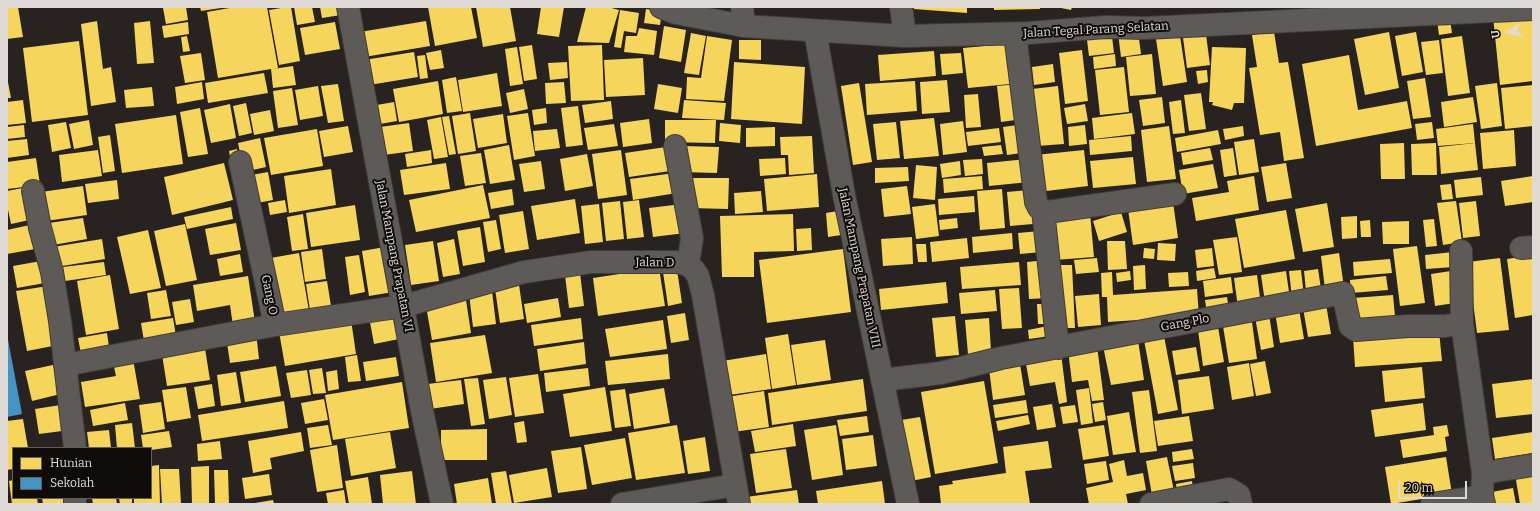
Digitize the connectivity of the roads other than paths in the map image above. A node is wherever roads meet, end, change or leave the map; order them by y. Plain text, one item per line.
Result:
1 (348, 7) edge
2 (662, 7) edge
3 (900, 7) edge
4 (1533, 9) edge
5 (1415, 10) edge
6 (1276, 14) edge
7 (743, 16) edge
8 (815, 31) junction
9 (1015, 34) junction
10 (905, 36) junction
11 (675, 146) dead end
12 (240, 162) dead end
13 (33, 191) dead end
14 (1175, 194) dead end
15 (1043, 210) junction
16 (1461, 251) dead end
17 (688, 265) junction
18 (404, 306) junction
19 (1462, 323) junction
20 (275, 324) junction
21 (1058, 348) junction
22 (65, 366) junction
23 (882, 380) junction
24 (75, 447) edge
25 (1533, 465) edge
26 (1483, 473) junction
27 (737, 495) edge
28 (1483, 500) edge
29 (442, 504) edge
30 (622, 504) edge
31 (908, 504) edge
32 (1151, 504) edge
33 (1241, 504) edge
34 (1432, 504) edge

1 - 18 street, Jalan Mampang Prapatan VI
2 - 7 street, Jalan Tegal Parang Selatan
3 - 10 street
4 - 5 street, Jalan Tegal Parang Selatan
5 - 6 street, Jalan Tegal Parang Selatan
6 - 9 street, Jalan Tegal Parang Selatan
7 - 8 street, Jalan Tegal Parang Selatan
8 - 10 street, Jalan Tegal Parang Selatan
8 - 23 street, Jalan Mampang Prapatan VIII
9 - 10 street, Jalan Tegal Parang Selatan
9 - 15 street
11 - 17 street
12 - 20 street, Gang O
13 - 22 street
14 - 15 street
15 - 21 street
16 - 19 street
17 - 18 street, Jalan D
17 - 27 street, Jalan D
18 - 20 street, Gang O
18 - 29 street, Jalan Mampang Prapatan VI
19 - 21 street, Gang Plo
19 - 26 street
20 - 22 street
21 - 23 street, Gang Plo
22 - 24 street
23 - 31 street, Jalan Mampang Prapatan VIII
25 - 26 street
26 - 28 street
27 - 30 street
28 - 34 street
32 - 33 street

